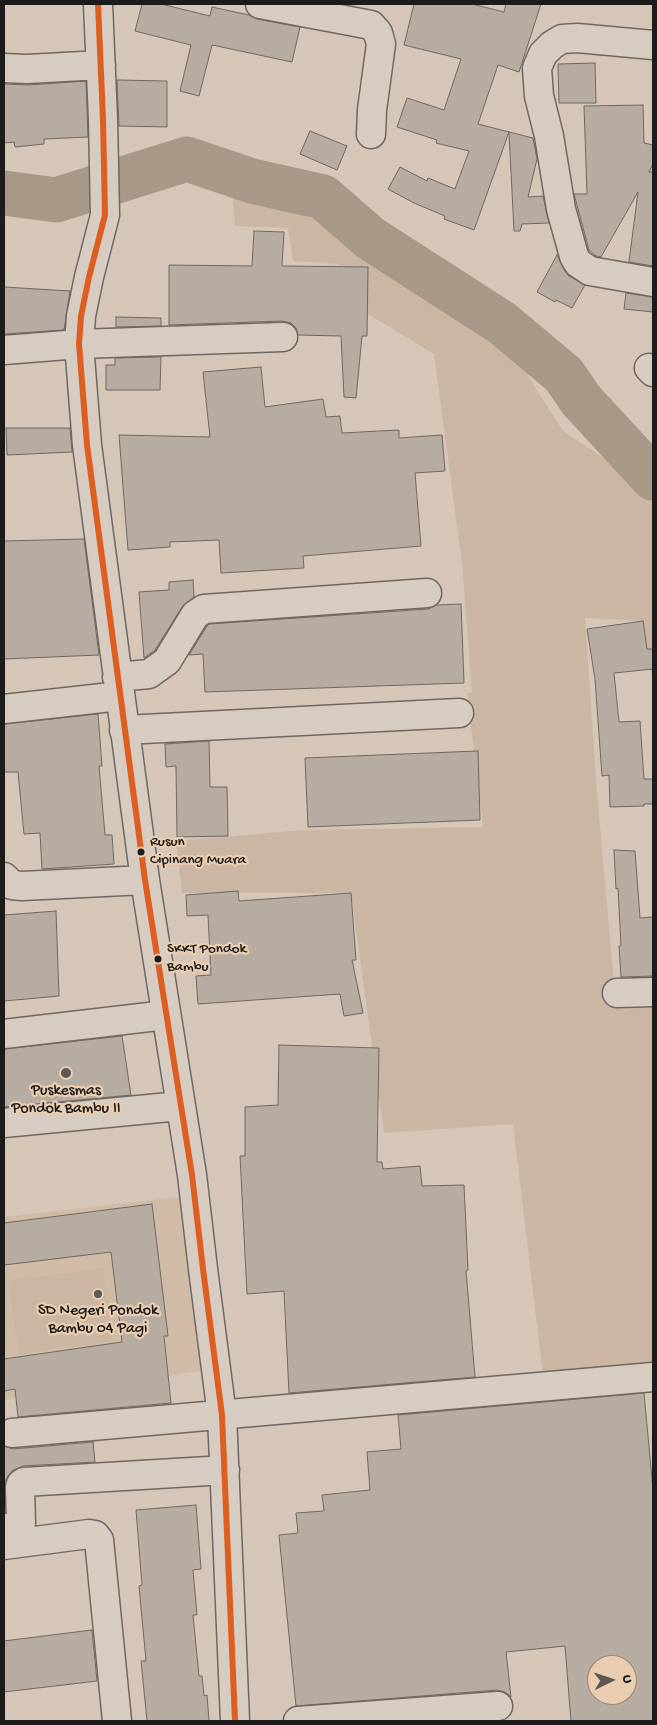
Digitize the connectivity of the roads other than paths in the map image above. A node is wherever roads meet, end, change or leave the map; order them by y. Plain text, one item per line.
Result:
1 (98, 4) edge
2 (260, 4) edge
3 (653, 45) edge
4 (101, 65) junction
5 (4, 68) edge
6 (371, 134) dead end
7 (653, 282) edge
8 (283, 337) dead end
9 (79, 344) junction
10 (4, 350) edge
11 (427, 593) dead end
12 (119, 686) junction
13 (4, 709) edge
14 (459, 713) dead end
15 (124, 730) junction
16 (4, 877) edge
17 (144, 880) junction
18 (653, 992) edge
19 (617, 993) dead end
20 (166, 1015) junction
21 (4, 1034) edge
22 (180, 1106) junction
23 (4, 1124) edge
24 (653, 1377) edge
25 (222, 1415) junction
26 (12, 1433) dead end
27 (225, 1470) junction
28 (4, 1528) edge
29 (4, 1545) edge
30 (498, 1706) dead end
31 (450, 1716) edge
32 (117, 1721) edge
33 (235, 1721) edge
34 (298, 1721) edge

1 - 4 street
2 - 6 street
3 - 7 street
4 - 5 street
4 - 9 street
8 - 9 street
9 - 10 street
9 - 12 street
11 - 12 street
12 - 13 street
12 - 15 street
14 - 15 street
15 - 17 street
16 - 17 street
17 - 20 street
18 - 19 street
20 - 21 street
20 - 22 street
22 - 23 street
22 - 25 street
24 - 25 street
25 - 26 street
25 - 27 street
27 - 28 street
27 - 33 street
29 - 32 street
30 - 31 street
31 - 34 street

